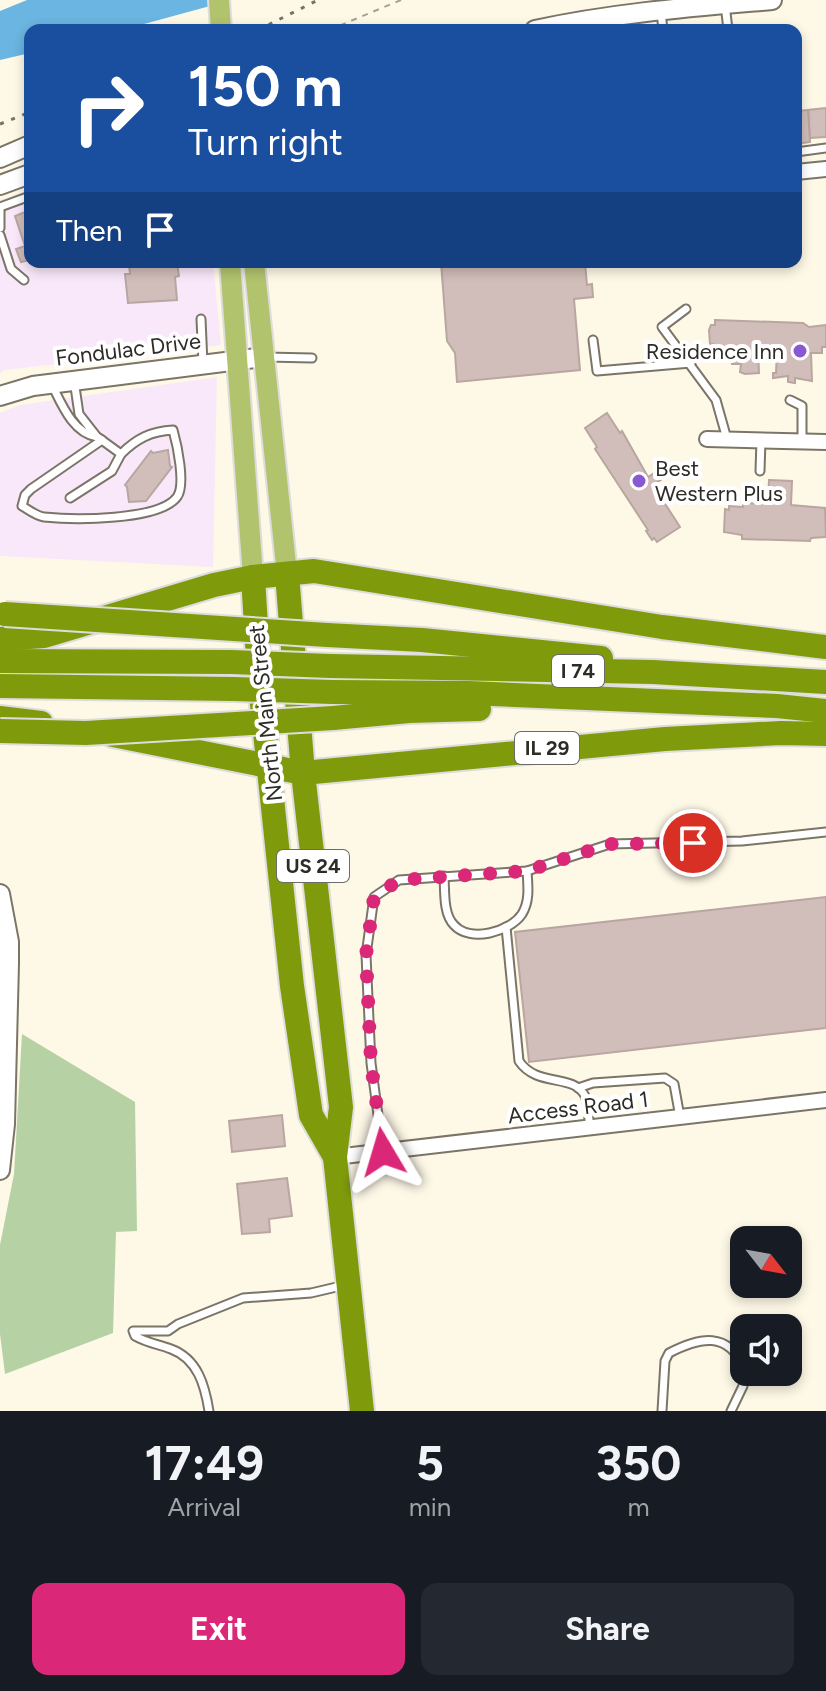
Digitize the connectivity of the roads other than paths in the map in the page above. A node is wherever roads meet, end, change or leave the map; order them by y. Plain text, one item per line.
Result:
1 (772, 0) edge
2 (725, 4) junction
3 (661, 10) junction
4 (589, 24) edge
5 (662, 24) edge
6 (727, 24) edge
7 (24, 148) edge
8 (826, 148) edge
9 (802, 151) edge
10 (0, 158) edge
11 (826, 169) edge
12 (802, 171) edge
13 (24, 176) edge
14 (0, 185) edge
15 (24, 198) edge
16 (0, 208) edge
17 (0, 228) edge
18 (0, 235) edge
19 (230, 268) edge
20 (255, 268) edge
21 (24, 280) dead end
22 (686, 309) dead end
23 (201, 319) dead end
24 (593, 340) dead end
25 (264, 357) junction
26 (312, 358) dead end
27 (238, 359) junction
28 (691, 363) junction
29 (203, 364) junction
30 (74, 380) junction
31 (51, 383) junction
32 (0, 396) edge
33 (790, 400) dead end
34 (99, 438) junction
35 (701, 438) dead end
36 (727, 439) junction
37 (761, 440) junction
38 (802, 442) junction
39 (826, 442) edge
40 (121, 454) junction
41 (760, 471) dead end
42 (70, 498) dead end
43 (287, 574) junction
44 (253, 577) junction
45 (2, 614) edge
46 (0, 639) edge
47 (826, 647) edge
48 (0, 661) edge
49 (653, 672) junction
50 (826, 682) edge
51 (0, 686) edge
52 (777, 706) junction
53 (826, 711) edge
54 (0, 718) edge
55 (0, 731) edge
56 (826, 734) edge
57 (270, 768) junction
58 (303, 773) junction
59 (826, 832) edge
60 (527, 871) junction
61 (444, 876) junction
62 (0, 894) edge
63 (506, 927) junction
64 (3, 1045) edge
65 (578, 1088) junction
66 (826, 1100) edge
67 (680, 1117) junction
68 (590, 1127) junction
69 (383, 1152) junction
70 (335, 1157) junction
71 (0, 1170) edge
72 (349, 1284) junction
73 (730, 1346) edge
74 (743, 1386) edge
75 (209, 1411) edge
76 (362, 1411) edge
77 (662, 1411) edge
78 (731, 1411) edge

1 - 2 street
2 - 3 street
2 - 6 lane
3 - 4 street
3 - 5 lane
7 - 10 street
8 - 9 lane
11 - 12 street
13 - 14 street
15 - 16 lane
16 - 17 lane
18 - 21 lane
19 - 27 main road, North Main Street / US 24
20 - 25 main road, North Main Street / US 24
22 - 28 lane
23 - 29 lane
24 - 28 lane
25 - 26 lane
25 - 27 street, Fondulac Drive
25 - 43 main road, North Main Street / US 24
27 - 29 street, Fondulac Drive
27 - 44 main road, North Main Street / US 24
28 - 36 lane
29 - 30 street, Fondulac Drive
30 - 31 street, Fondulac Drive
30 - 34 lane
31 - 32 street, Fondulac Drive
31 - 34 lane
33 - 38 lane
34 - 40 lane
34 - 40 lane
35 - 36 street
36 - 37 street
37 - 38 street
37 - 41 lane
38 - 39 street
40 - 42 lane
43 - 44 highway
43 - 47 highway
43 - 58 highway, North Main Street / US 24
44 - 46 highway
44 - 57 highway, North Main Street / US 24
45 - 49 highway, bridge
48 - 49 highway, I 74, bridge
49 - 50 highway, I 74
51 - 52 highway, I 74, bridge
52 - 53 highway, I 74
52 - 55 highway, bridge
54 - 57 highway
56 - 58 highway, IL 29
57 - 58 highway, IL 29
57 - 70 highway, North Main Street / US 24
58 - 70 highway, North Main Street / US 24
59 - 60 lane
60 - 61 lane
60 - 63 lane
61 - 63 lane
61 - 69 lane
62 - 64 street
63 - 65 lane
64 - 71 street
65 - 67 lane
65 - 68 lane
66 - 67 street, Access Road 1
67 - 68 street, Access Road 1
68 - 69 street, Access Road 1
69 - 70 street, Access Road 1
70 - 72 highway, North Main Street / US 24
72 - 75 lane
72 - 76 highway, North Main Street / US 24
73 - 77 lane
74 - 78 lane

